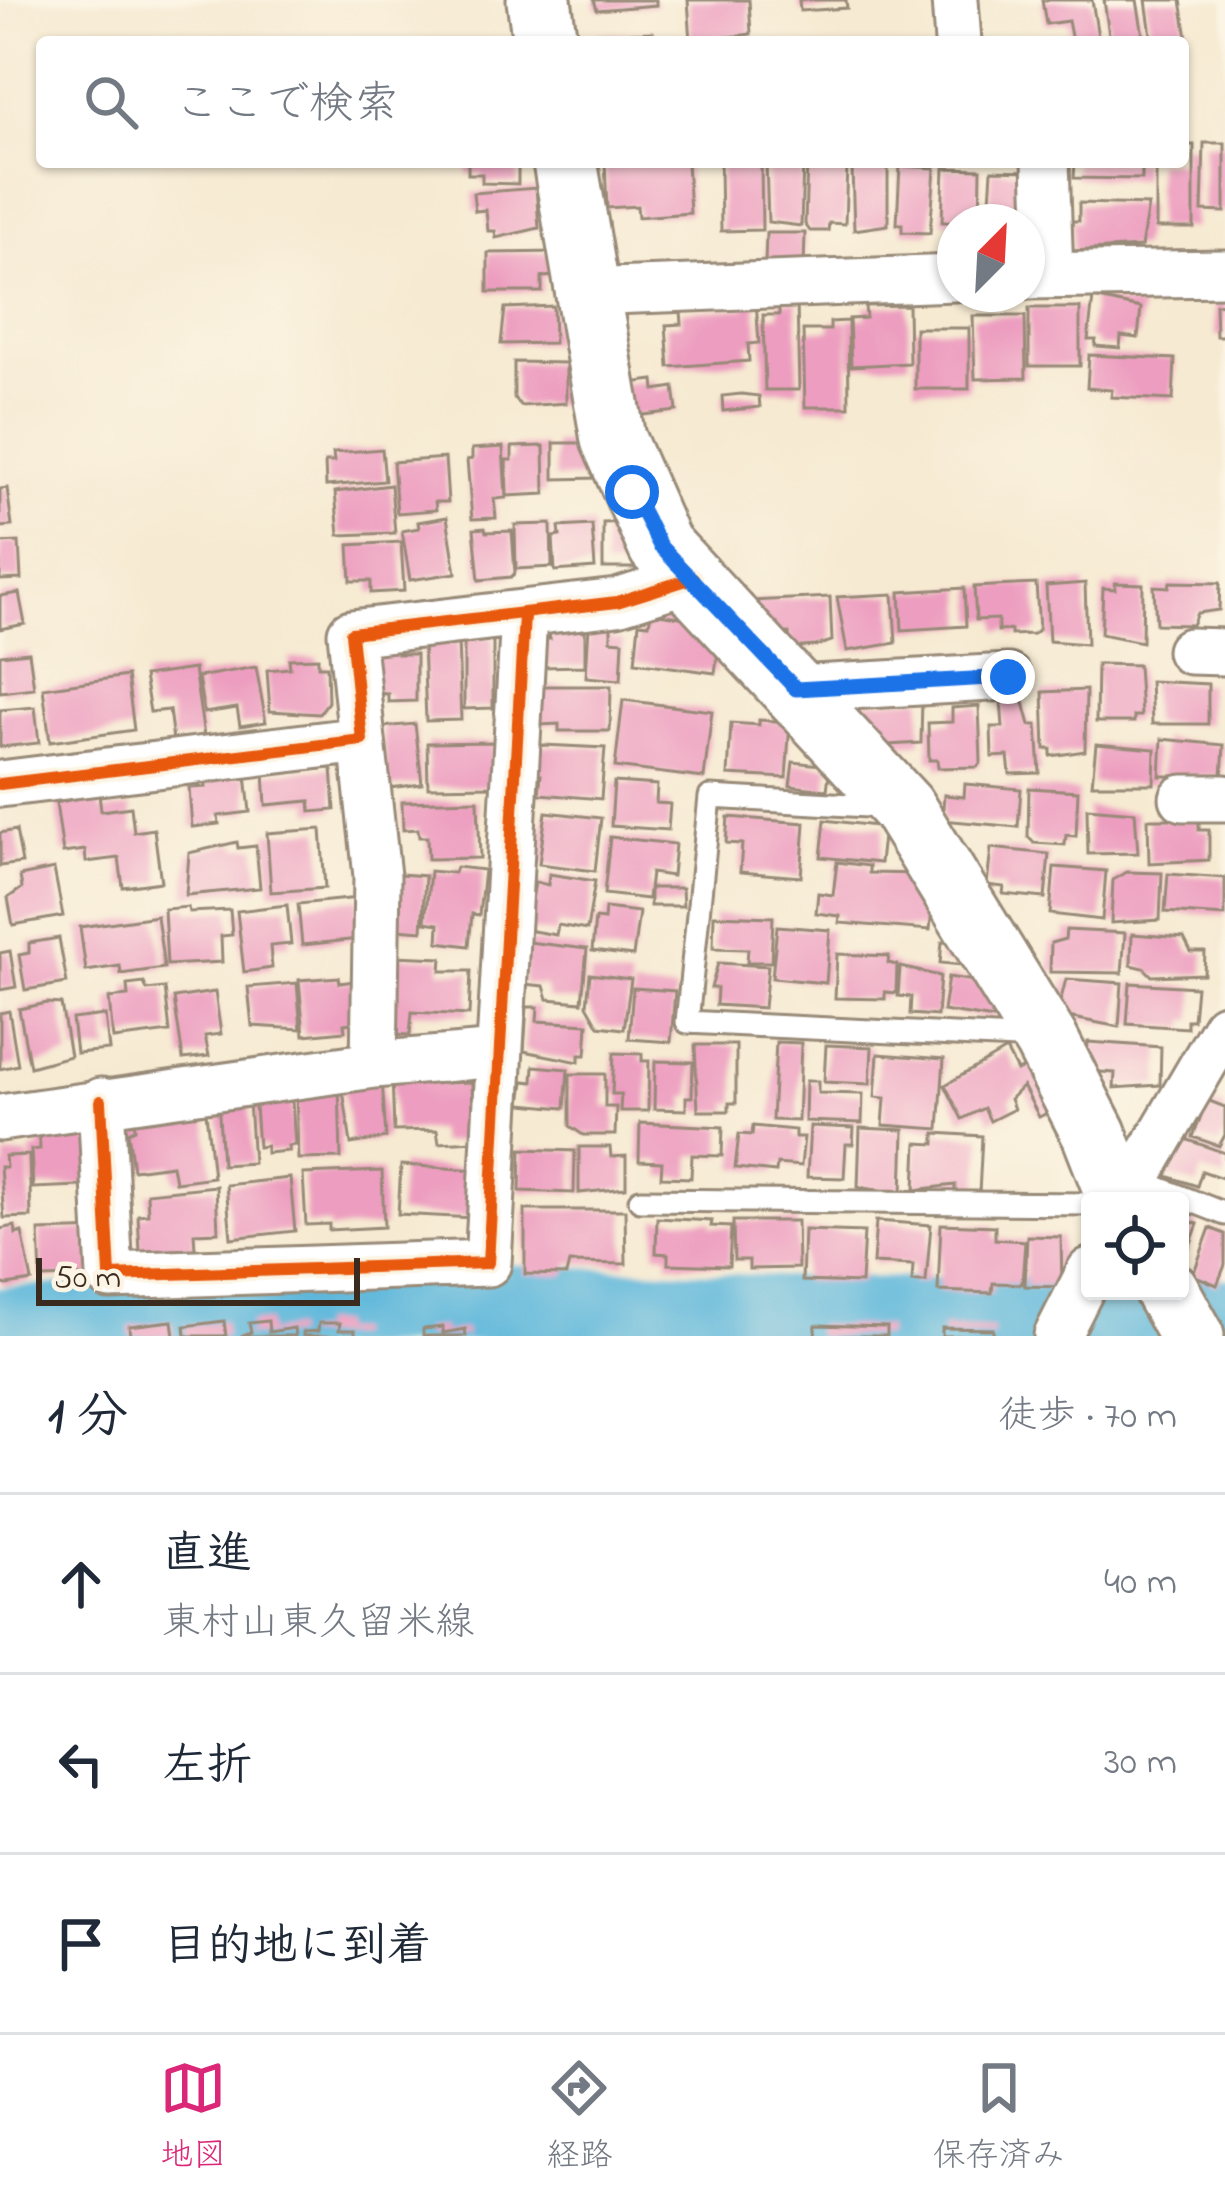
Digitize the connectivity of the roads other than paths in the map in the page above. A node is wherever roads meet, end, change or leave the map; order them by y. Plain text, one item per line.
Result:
1 (538, 0) edge
2 (955, 0) edge
3 (544, 36) edge
4 (958, 36) edge
5 (566, 168) edge
6 (1046, 168) edge
7 (1043, 204) edge
8 (1225, 273) edge
9 (1045, 275) edge
10 (937, 279) edge
11 (584, 292) junction
12 (693, 578) junction
13 (524, 615) junction
14 (1008, 677) dead end
15 (796, 689) junction
16 (362, 740) junction
17 (0, 784) edge
18 (903, 808) junction
19 (1225, 1028) edge
20 (1046, 1040) junction
21 (498, 1054) junction
22 (374, 1065) junction
23 (1212, 1078) edge
24 (101, 1101) junction
25 (0, 1118) edge
26 (1125, 1192) edge
27 (1127, 1192) edge
28 (640, 1199) dead end
29 (1081, 1204) edge
30 (1189, 1207) edge
31 (1225, 1214) edge

1 - 3 main road
2 - 4 street
5 - 11 main road
6 - 7 street
8 - 9 street
10 - 11 street
11 - 12 main road
12 - 13 street
12 - 15 main road
13 - 16 street
13 - 21 street
14 - 15 street
15 - 18 main road
16 - 17 street
16 - 22 street
18 - 20 main road
18 - 20 lane
19 - 23 street
20 - 26 main road
21 - 22 street
21 - 24 street
22 - 24 street
23 - 27 street
24 - 25 street
28 - 29 lane
30 - 31 lane

